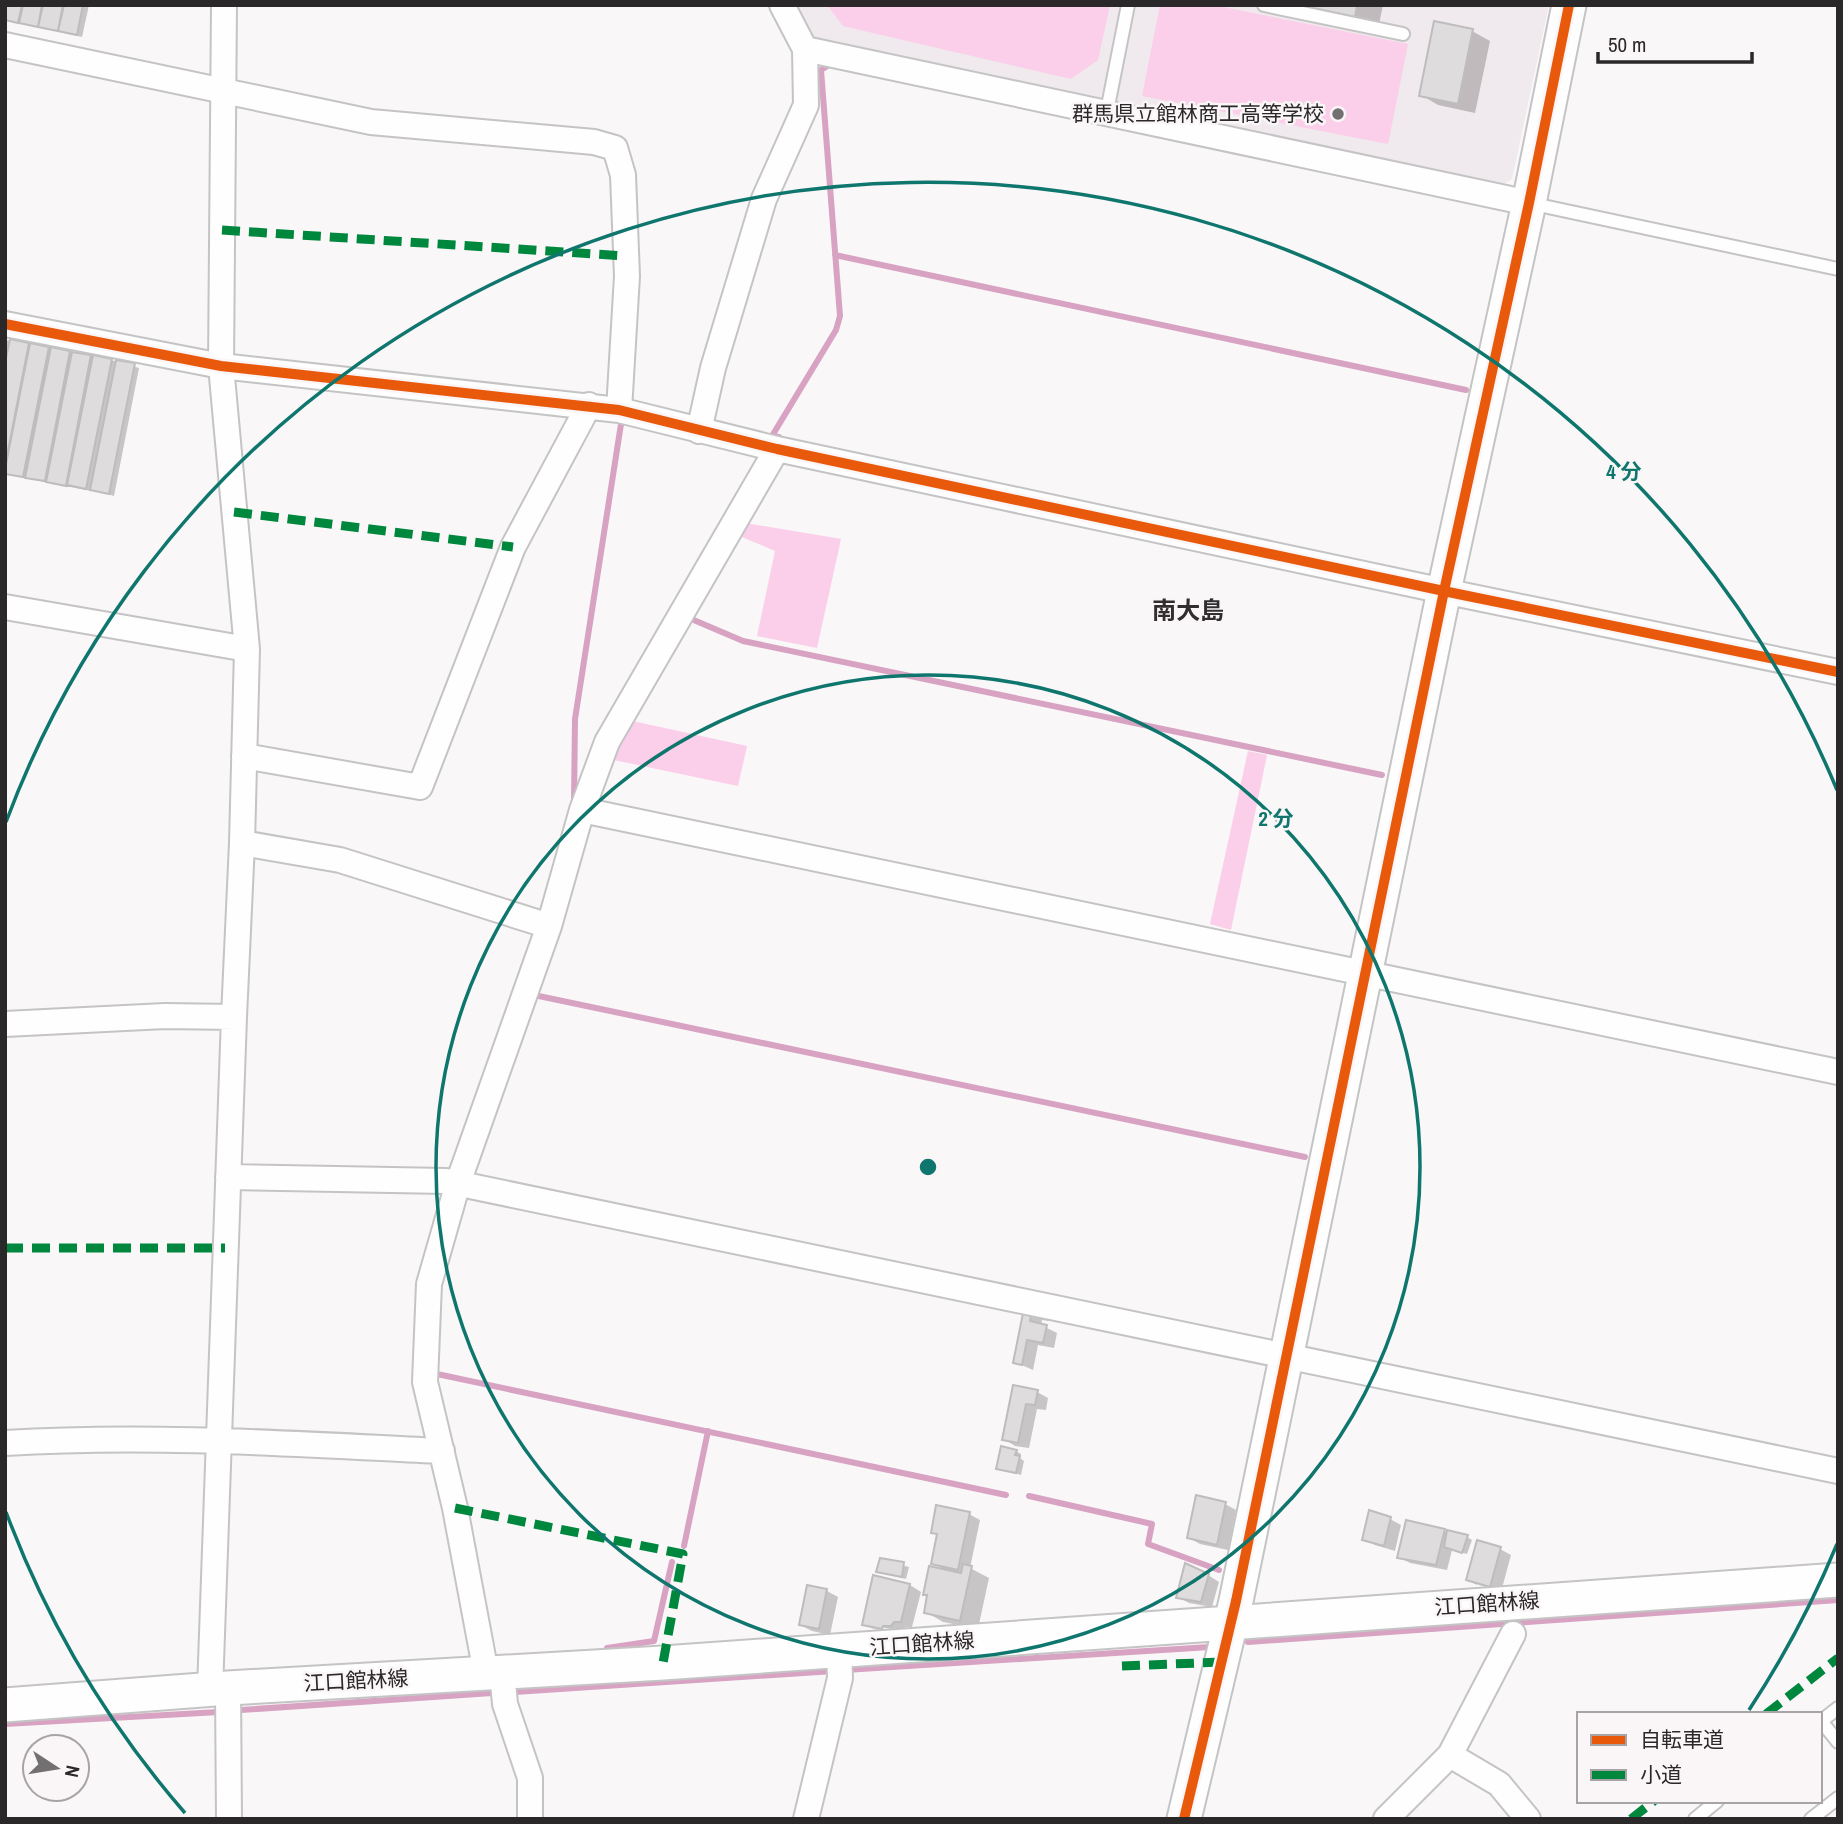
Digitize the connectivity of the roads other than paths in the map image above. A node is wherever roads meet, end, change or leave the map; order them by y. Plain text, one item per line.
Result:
1 (224, 5) edge
2 (782, 5) edge
3 (1128, 5) edge
4 (1264, 5) edge
5 (1569, 5) edge
6 (1403, 34) dead end
7 (5, 45) edge
8 (805, 49) junction
9 (222, 90) junction
10 (1107, 111) junction
11 (1529, 203) junction
12 (1838, 269) edge
13 (5, 324) edge
14 (221, 366) junction
15 (589, 405) junction
16 (619, 410) junction
17 (699, 431) junction
18 (777, 449) junction
19 (1444, 592) junction
20 (5, 607) edge
21 (247, 649) junction
22 (1838, 672) edge
23 (244, 756) junction
24 (582, 810) junction
25 (242, 843) junction
26 (549, 926) junction
27 (1366, 974) junction
28 (234, 1017) junction
29 (5, 1024) edge
30 (1838, 1072) edge
31 (228, 1177) junction
32 (458, 1183) junction
33 (1286, 1356) junction
34 (219, 1440) junction
35 (5, 1443) edge
36 (442, 1451) junction
37 (1838, 1471) edge
38 (1838, 1580) edge
39 (1231, 1621) junction
40 (1513, 1634) dead end
41 (839, 1650) junction
42 (494, 1673) junction
43 (219, 1689) junction
44 (5, 1705) edge
45 (1838, 1708) edge
46 (1822, 1720) edge
47 (1822, 1722) edge
48 (1838, 1742) edge
49 (1450, 1755) junction
50 (1838, 1798) edge
51 (1715, 1803) edge
52 (229, 1819) edge
53 (530, 1819) edge
54 (806, 1819) edge
55 (1184, 1819) edge
56 (1386, 1819) edge
57 (1528, 1819) edge
58 (1695, 1819) edge
59 (1811, 1819) edge

1 - 9 street
2 - 8 street
3 - 10 lane
4 - 6 lane
5 - 11 street
7 - 9 street
8 - 10 street
8 - 17 street
9 - 14 street
9 - 16 street
10 - 11 street
11 - 12 lane
11 - 19 street
13 - 14 street
14 - 15 street
14 - 21 street
15 - 16 street
15 - 23 street
16 - 17 street
17 - 18 street
18 - 19 street
18 - 24 street
19 - 22 street
19 - 27 street
20 - 21 street
21 - 23 street
23 - 25 street
24 - 26 street
24 - 27 street
25 - 26 street
25 - 28 street
26 - 32 street
27 - 30 street
27 - 33 street
28 - 29 street
28 - 31 street
31 - 32 street
31 - 34 street
32 - 33 street
32 - 36 street
33 - 37 street
33 - 39 street
34 - 35 street
34 - 36 street
34 - 43 street
36 - 42 street
38 - 39 street, 江口館林線
39 - 41 street, 江口館林線
39 - 55 street
40 - 49 street
41 - 42 street, 江口館林線
41 - 54 street
42 - 43 street, 江口館林線
42 - 53 street
43 - 44 street, 江口館林線
43 - 52 street
45 - 46 lane
47 - 48 lane
49 - 56 street
49 - 57 street
50 - 59 lane
51 - 58 lane

